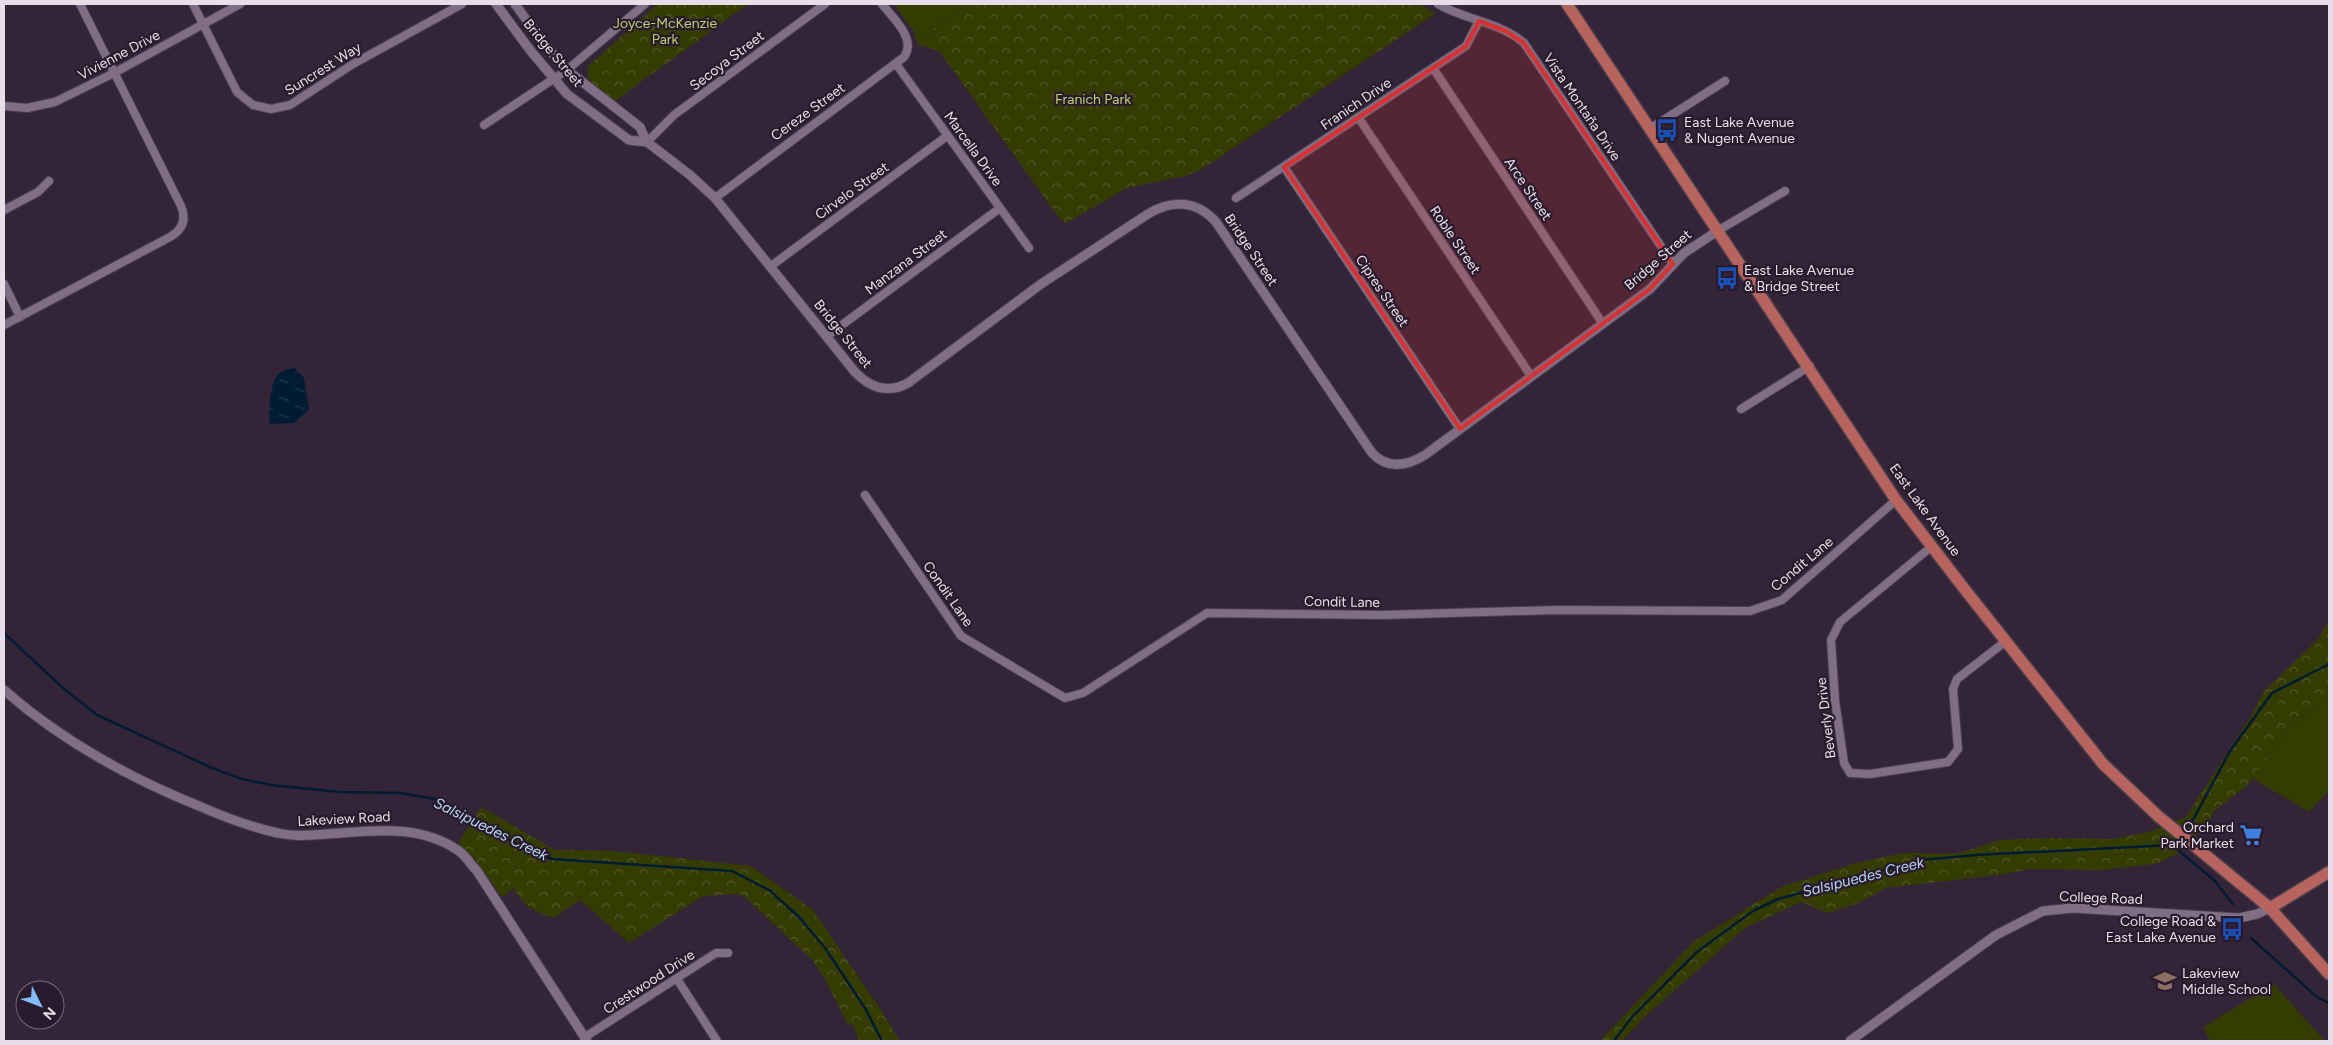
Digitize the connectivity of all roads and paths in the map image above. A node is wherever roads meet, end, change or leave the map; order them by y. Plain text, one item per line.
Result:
1 (80, 4) edge
2 (192, 4) edge
3 (240, 4) edge
4 (462, 4) edge
5 (496, 4) edge
6 (516, 4) edge
7 (645, 4) edge
8 (825, 4) edge
9 (882, 4) edge
10 (1438, 4) edge
11 (1567, 4) edge
12 (1479, 21) junction
13 (202, 24) junction
14 (896, 64) junction
15 (1433, 68) junction
16 (567, 70) junction
17 (114, 73) junction
18 (554, 80) junction
19 (1725, 81) dead end
20 (4, 106) edge
21 (1358, 118) junction
22 (484, 125) dead end
23 (1651, 128) junction
24 (948, 136) junction
25 (647, 142) junction
26 (1284, 167) junction
27 (49, 181) dead end
28 (1785, 191) dead end
29 (715, 198) junction
30 (1236, 198) dead end
31 (1000, 208) junction
32 (4, 210) edge
33 (1719, 230) junction
34 (1029, 248) dead end
35 (1673, 264) junction
36 (771, 266) junction
37 (4, 284) edge
38 (20, 317) junction
39 (1603, 324) junction
40 (4, 325) edge
41 (827, 336) junction
42 (1810, 366) junction
43 (1531, 376) junction
44 (1740, 409) dead end
45 (1460, 429) junction
46 (865, 494) dead end
47 (1896, 500) junction
48 (1932, 547) junction
49 (2006, 641) junction
50 (4, 690) edge
51 (2329, 872) edge
52 (2270, 908) junction
53 (728, 953) dead end
54 (2329, 974) edge
55 (676, 979) junction
56 (586, 1039) edge
57 (717, 1041) edge
58 (1850, 1041) edge

1 - 17 street
2 - 13 street, Suncrest Way
3 - 13 street, Vivienne Drive
4 - 13 street, Suncrest Way
5 - 18 street, Bridge Street
6 - 16 street, Bridge Street
7 - 16 street
8 - 25 street, Secoya Street
9 - 14 street, Cereze Street
10 - 12 street, Vista Montaña Drive
11 - 23 main road, East Lake Avenue
12 - 15 street, Franich Drive
12 - 35 street, Vista Montaña Drive
13 - 17 street, Vivienne Drive
14 - 24 street, Marcella Drive
14 - 29 street, Cereze Street
15 - 21 street, Franich Drive
15 - 39 street, Arce Street
16 - 18 street
16 - 25 street, Bridge Street
17 - 20 street, Vivienne Drive
17 - 38 street
18 - 22 street
18 - 25 street, Bridge Street
19 - 23 street
21 - 26 street, Franich Drive
21 - 43 street, Roble Street
23 - 33 main road, East Lake Avenue
24 - 31 street, Marcella Drive
24 - 36 street, Cirvelo Street
25 - 29 street, Bridge Street
26 - 30 street, Franich Drive
26 - 45 street, Cipres Street
27 - 32 street
28 - 33 street
29 - 36 street, Bridge Street
31 - 34 street, Marcella Drive
31 - 41 street, Manzana Street
33 - 35 street, Bridge Street
33 - 42 main road, East Lake Avenue
35 - 39 street, Bridge Street
36 - 41 street, Bridge Street
37 - 38 street
38 - 40 street
39 - 43 street, Bridge Street
41 - 45 street, Bridge Street
42 - 44 street
42 - 47 main road, East Lake Avenue
43 - 45 street, Bridge Street
46 - 47 street, Condit Lane
47 - 48 main road, East Lake Avenue
48 - 49 main road, East Lake Avenue
48 - 49 street, Beverly Drive
49 - 52 main road, East Lake Avenue
50 - 56 street, Lakeview Road
51 - 52 main road
52 - 54 main road, East Lake Avenue
52 - 58 street, College Road
53 - 55 street, Crestwood Drive
55 - 56 street, Crestwood Drive
55 - 57 street

